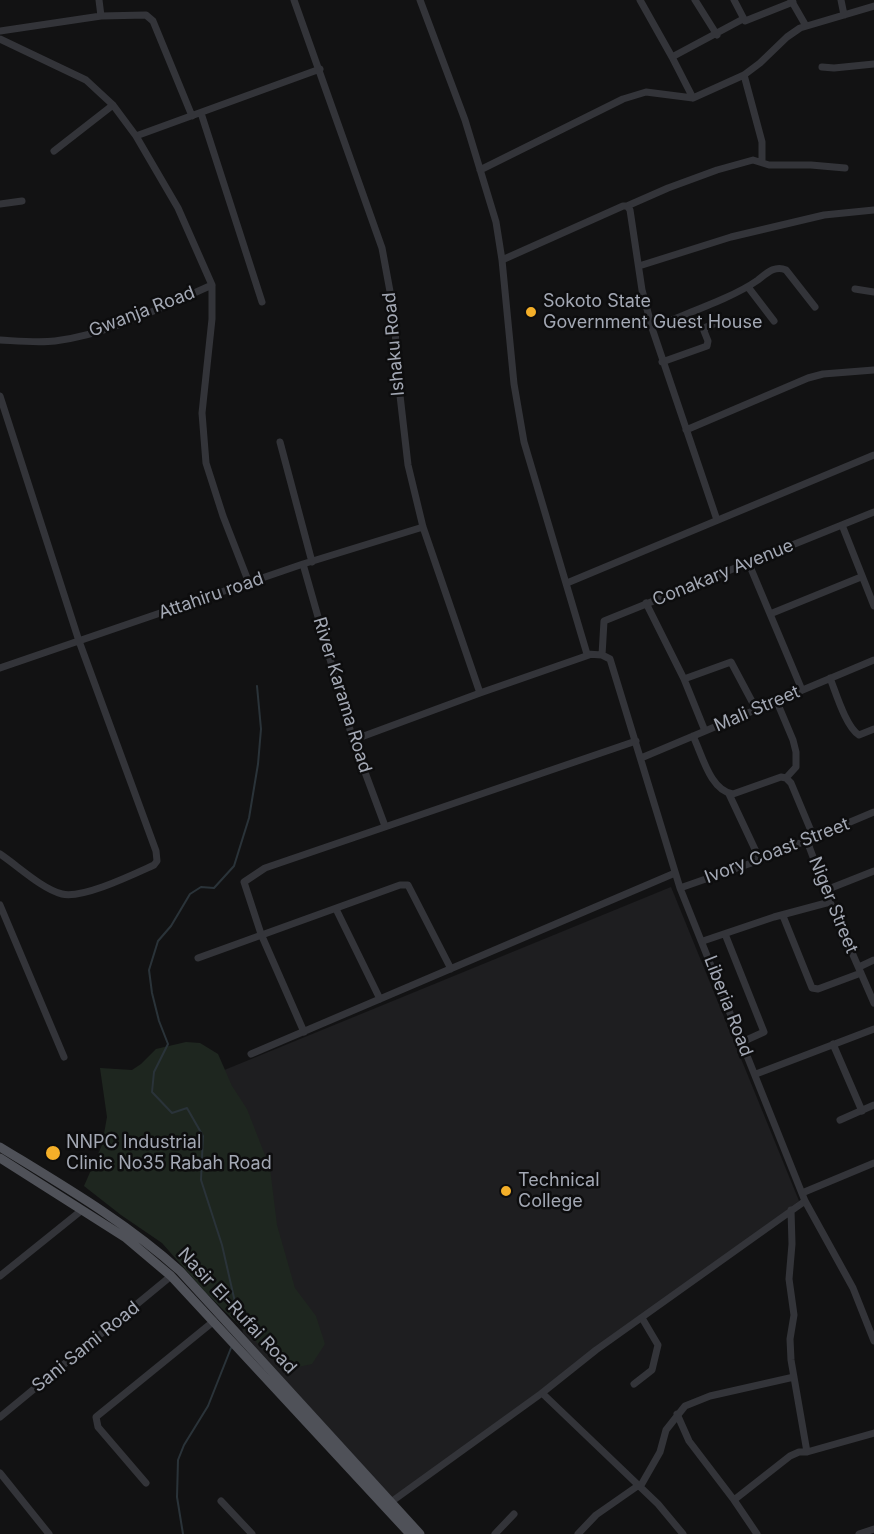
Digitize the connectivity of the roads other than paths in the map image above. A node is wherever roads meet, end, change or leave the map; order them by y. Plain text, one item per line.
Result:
1 (99, 0) edge
2 (294, 0) edge
3 (420, 0) edge
4 (640, 0) edge
5 (695, 0) edge
6 (734, 0) edge
7 (841, 0) edge
8 (792, 1) edge
9 (874, 6) edge
10 (844, 15) junction
11 (101, 16) junction
12 (743, 19) junction
13 (806, 26) junction
14 (0, 31) edge
15 (717, 35) junction
16 (0, 39) edge
17 (672, 57) junction
18 (874, 64) edge
19 (822, 67) dead end
20 (320, 69) junction
21 (744, 75) junction
22 (693, 98) junction
23 (112, 105) junction
24 (201, 113) junction
25 (192, 116) junction
26 (136, 136) junction
27 (54, 151) dead end
28 (762, 162) junction
29 (845, 168) dead end
30 (480, 170) junction
31 (22, 201) dead end
32 (0, 204) edge
33 (627, 206) junction
34 (874, 210) edge
35 (502, 260) junction
36 (639, 266) junction
37 (212, 285) junction
38 (748, 287) junction
39 (855, 289) dead end
40 (874, 292) edge
41 (262, 302) dead end
42 (815, 307) dead end
43 (722, 321) dead end
44 (774, 321) dead end
45 (652, 328) junction
46 (0, 340) edge
47 (662, 363) junction
48 (874, 370) edge
49 (0, 396) edge
50 (686, 430) junction
51 (280, 442) dead end
52 (873, 458) edge
53 (874, 512) edge
54 (717, 520) junction
55 (842, 525) junction
56 (423, 527) junction
57 (312, 562) junction
58 (303, 564) junction
59 (749, 564) junction
60 (861, 577) junction
61 (249, 582) junction
62 (567, 583) junction
63 (646, 603) junction
64 (874, 606) edge
65 (770, 614) junction
66 (80, 641) junction
67 (589, 655) junction
68 (602, 655) junction
69 (874, 660) edge
70 (0, 668) edge
71 (830, 678) junction
72 (684, 679) junction
73 (802, 690) junction
74 (480, 693) junction
75 (777, 702) junction
76 (756, 709) junction
77 (874, 729) edge
78 (705, 731) junction
79 (693, 735) junction
80 (353, 740) junction
81 (636, 741) junction
82 (641, 758) junction
83 (786, 778) junction
84 (729, 794) junction
85 (874, 812) edge
86 (385, 826) junction
87 (810, 839) junction
88 (0, 854) edge
89 (760, 860) junction
90 (874, 871) edge
91 (675, 873) junction
92 (680, 888) junction
93 (826, 890) junction
94 (830, 902) junction
95 (0, 905) edge
96 (336, 909) junction
97 (783, 916) junction
98 (261, 934) junction
99 (725, 934) junction
100 (703, 941) junction
101 (198, 958) dead end
102 (874, 960) edge
103 (451, 969) junction
104 (860, 970) junction
105 (380, 999) junction
106 (874, 1003) edge
107 (874, 1029) edge
108 (304, 1032) junction
109 (742, 1042) junction
110 (833, 1044) junction
111 (250, 1054) dead end
112 (64, 1058) dead end
113 (756, 1074) junction
114 (874, 1105) edge
115 (862, 1111) junction
116 (840, 1120) dead end
117 (0, 1147) edge
118 (0, 1158) edge
119 (874, 1163) edge
120 (802, 1193) junction
121 (805, 1201) junction
122 (82, 1210) junction
123 (791, 1210) junction
124 (0, 1276) edge
125 (171, 1276) junction
126 (642, 1318) junction
127 (870, 1319) edge
128 (214, 1321) junction
129 (874, 1341) edge
130 (271, 1376) junction
131 (794, 1377) junction
132 (634, 1384) dead end
133 (542, 1393) junction
134 (677, 1414) junction
135 (0, 1417) edge
136 (874, 1433) edge
137 (807, 1452) junction
138 (0, 1473) edge
139 (146, 1483) dead end
140 (639, 1486) junction
141 (734, 1500) junction
142 (221, 1501) dead end
143 (391, 1502) junction
144 (514, 1514) dead end
145 (874, 1529) edge
146 (49, 1534) edge
147 (252, 1534) edge
148 (410, 1534) edge
149 (420, 1534) edge
150 (495, 1534) edge
151 (578, 1534) edge
152 (683, 1534) edge
153 (757, 1534) edge
154 (860, 1534) edge

1 - 11 street
2 - 20 street, Ishaku Road
3 - 30 street
4 - 17 street
5 - 15 street
6 - 12 street
7 - 10 street
8 - 12 street
8 - 13 street
9 - 10 street
10 - 13 street
11 - 14 street
11 - 25 street
12 - 15 street
13 - 21 street
15 - 17 street
16 - 23 street
17 - 22 street
18 - 19 street
20 - 24 street
20 - 56 street, Ishaku Road
21 - 22 street
21 - 28 street
22 - 30 street
23 - 26 street
23 - 27 street
24 - 25 street
24 - 41 street
25 - 26 street
26 - 37 street
28 - 29 street
28 - 33 street
30 - 35 street
31 - 32 street
33 - 35 street
33 - 36 street
34 - 36 street
35 - 62 street
36 - 45 street
37 - 46 street, Gwanja Road
37 - 61 street
38 - 42 street
38 - 44 street
38 - 45 street
39 - 40 street
43 - 47 street
45 - 47 street
47 - 50 street
48 - 50 street
49 - 66 street
50 - 54 street
51 - 57 street
52 - 54 street
53 - 55 street, Conakary Avenue
54 - 62 street
55 - 59 street, Conakary Avenue
55 - 60 street
56 - 57 street, Attahiru road
56 - 74 street, Ishaku Road
57 - 58 street, Attahiru road
58 - 61 street, Attahiru road
58 - 80 street, River Karama Road
59 - 63 street, Conakary Avenue
59 - 65 street
60 - 64 street
60 - 65 street
61 - 66 street, Attahiru road
62 - 67 street
63 - 68 street, Conakary Avenue
63 - 72 street
65 - 73 street
66 - 70 street, Attahiru road
66 - 88 street
67 - 68 street
67 - 74 street
68 - 81 street, Liberia Road
69 - 71 street, Mali Street
71 - 73 street, Mali Street
71 - 77 street
72 - 76 street
72 - 78 street
73 - 75 street, Mali Street
74 - 80 street
75 - 76 street, Mali Street
75 - 83 street
76 - 78 street, Mali Street
78 - 79 street, Mali Street
79 - 82 street, Mali Street
79 - 84 street
80 - 86 street, River Karama Road
81 - 82 street, Liberia Road
81 - 86 street
82 - 91 street, Liberia Road
83 - 84 street
83 - 87 street, Niger Street
84 - 89 street
85 - 87 street, Ivory Coast Street
86 - 98 street
87 - 89 street, Ivory Coast Street
87 - 93 street, Niger Street
89 - 92 street, Ivory Coast Street
90 - 93 street
91 - 92 street, Liberia Road
91 - 103 street
92 - 100 street, Liberia Road
93 - 94 street, Niger Street
94 - 97 street
94 - 104 street, Niger Street
95 - 112 street
96 - 98 street
96 - 103 street
96 - 105 street
97 - 99 street
97 - 104 street
98 - 101 street
98 - 108 street
99 - 100 street
99 - 109 street
100 - 109 street, Liberia Road
102 - 104 street
103 - 105 street
104 - 106 street, Niger Street
105 - 108 street
107 - 110 street
108 - 111 street
109 - 113 street, Liberia Road
110 - 113 street
110 - 115 street
113 - 120 street, Liberia Road
114 - 115 street
115 - 116 street
117 - 130 main road, Nasir El-Rufai Road
118 - 122 main road, Nasir El-Rufai Road
119 - 120 street
120 - 121 street, Liberia Road
121 - 123 street
121 - 127 street, Liberia Road
122 - 124 street
122 - 125 main road, Nasir El-Rufai Road
123 - 126 street
123 - 131 street
125 - 128 main road, Nasir El-Rufai Road
125 - 135 street, Sani Sami Road
126 - 132 street
126 - 133 street
127 - 129 street, Liberia Road
128 - 130 main road, Nasir El-Rufai Road
128 - 139 street
130 - 143 main road, Nasir El-Rufai Road
130 - 148 main road, Nasir El-Rufai Road
131 - 134 street
131 - 137 street
133 - 140 street
133 - 143 street
134 - 140 street
134 - 141 street
136 - 137 street
137 - 141 street
138 - 146 street
140 - 151 street
140 - 152 street
141 - 153 street
142 - 147 street
143 - 149 main road, Nasir El-Rufai Road
144 - 150 street
145 - 154 street

